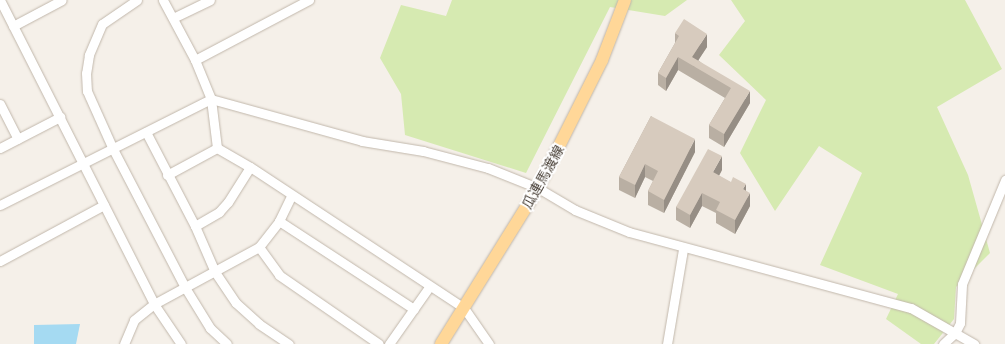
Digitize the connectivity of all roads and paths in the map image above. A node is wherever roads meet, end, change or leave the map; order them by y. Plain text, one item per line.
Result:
1 (0, 0) edge
2 (62, 0) edge
3 (137, 0) edge
4 (164, 0) edge
5 (210, 0) edge
6 (309, 0) edge
7 (625, 0) edge
8 (173, 18) junction
9 (13, 26) junction
10 (195, 60) junction
11 (211, 99) junction
12 (0, 104) edge
13 (60, 117) junction
14 (146, 132) junction
15 (18, 139) junction
16 (0, 148) edge
17 (217, 148) junction
18 (113, 149) junction
19 (84, 163) junction
20 (250, 167) junction
21 (167, 175) junction
22 (1005, 180) edge
23 (538, 188) junction
24 (292, 196) junction
25 (0, 205) edge
26 (104, 205) junction
27 (279, 220) junction
28 (195, 226) junction
29 (259, 247) junction
30 (683, 249) junction
31 (0, 261) edge
32 (215, 272) junction
33 (429, 286) junction
34 (186, 288) junction
35 (154, 304) junction
36 (464, 308) junction
37 (414, 309) junction
38 (955, 333) junction
39 (485, 342) edge
40 (124, 344) edge
41 (181, 344) edge
42 (227, 344) edge
43 (289, 344) edge
44 (379, 344) edge
45 (389, 344) edge
46 (441, 344) edge
47 (667, 344) edge
48 (943, 344) edge
49 (974, 344) edge

1 - 9 street
2 - 9 street
3 - 18 street
4 - 8 street
5 - 8 street
6 - 10 street
7 - 23 main road, 瓜連馬渡線
8 - 10 street
9 - 13 street
10 - 11 street
11 - 14 street
11 - 17 street
11 - 23 street
12 - 15 street
13 - 15 street
13 - 19 street
14 - 18 street
14 - 21 street
15 - 16 street
17 - 20 street
17 - 21 street
18 - 19 street
18 - 34 street
19 - 25 street
19 - 26 street
20 - 24 street
20 - 28 street
21 - 28 street
22 - 38 street
23 - 30 street
23 - 36 main road, 瓜連馬渡線
24 - 27 street
24 - 33 street
26 - 31 street
26 - 35 street
27 - 29 street
27 - 37 street
28 - 32 street
29 - 32 street
29 - 44 street
30 - 38 street
30 - 47 street
32 - 34 street
32 - 43 street
33 - 36 street
33 - 37 street
34 - 35 street
34 - 42 street
35 - 40 street
35 - 41 street
36 - 39 street
36 - 46 main road, 瓜連馬渡線
37 - 45 street
38 - 48 street
38 - 49 street

